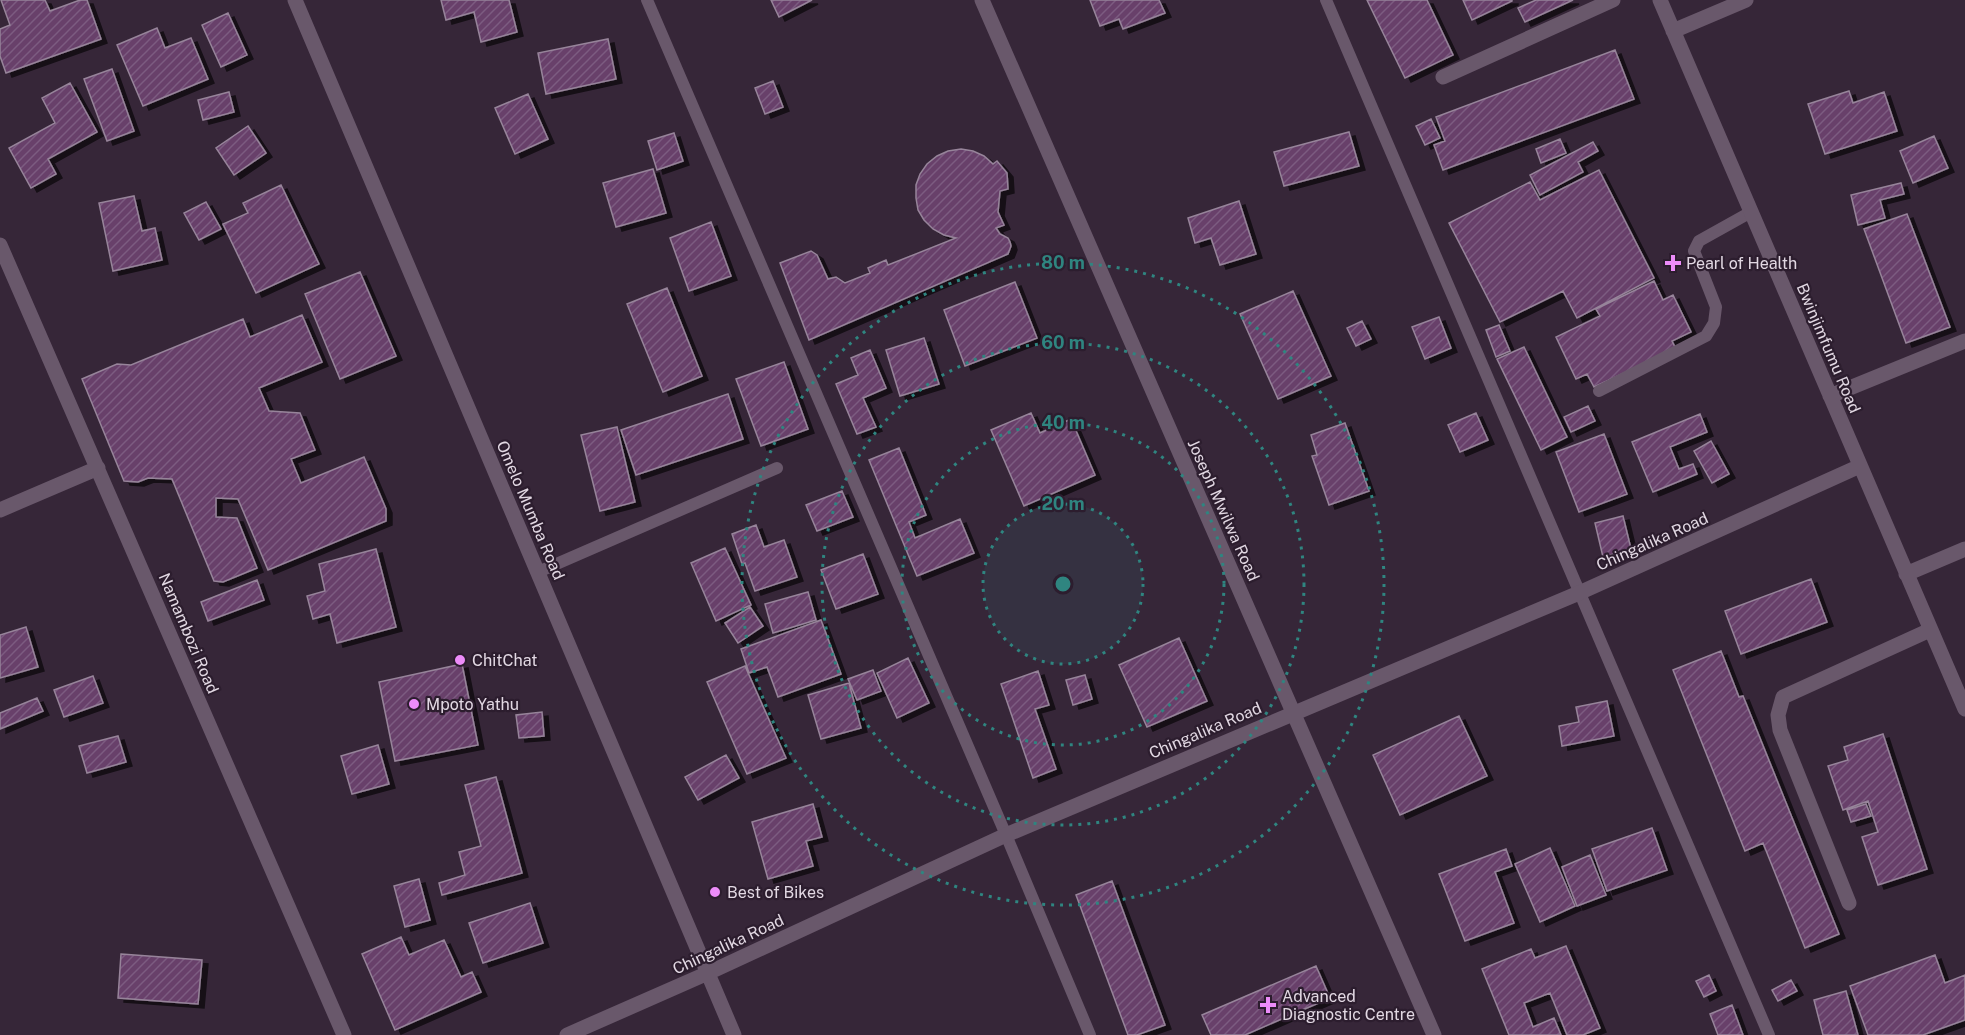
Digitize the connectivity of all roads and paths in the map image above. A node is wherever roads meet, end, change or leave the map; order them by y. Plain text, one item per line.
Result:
1 (295, 0) edge
2 (647, 0) edge
3 (982, 0) edge
4 (1326, 0) edge
5 (1612, 0) edge
6 (1660, 0) edge
7 (1746, 0) edge
8 (1673, 31) junction
9 (1443, 77) dead end
10 (1751, 212) junction
11 (0, 245) edge
12 (1965, 341) edge
13 (1599, 391) dead end
14 (1830, 396) junction
15 (1860, 466) junction
16 (98, 468) junction
17 (777, 468) dead end
18 (0, 510) edge
19 (1965, 549) edge
20 (538, 572) junction
21 (1906, 574) junction
22 (1579, 593) junction
23 (1930, 630) junction
24 (1965, 709) edge
25 (1293, 712) junction
26 (1006, 835) junction
27 (1849, 903) dead end
28 (708, 973) junction
29 (344, 1035) edge
30 (567, 1035) edge
31 (734, 1035) edge
32 (1090, 1035) edge
33 (1434, 1035) edge
34 (1768, 1035) edge

1 - 20 street, Omelo Mumba Road
2 - 26 lane
3 - 25 street, Joseph Mwilwa Road
4 - 22 lane
5 - 9 street
6 - 8 street, Bwinjimfumu Road
7 - 8 street
8 - 10 street, Bwinjimfumu Road
10 - 13 lane
10 - 14 street, Bwinjimfumu Road
11 - 16 street, Namambozi Road
12 - 14 street
14 - 15 street, Bwinjimfumu Road
15 - 21 street, Bwinjimfumu Road
15 - 22 street, Chingalika Road
16 - 18 street
16 - 29 street, Namambozi Road
17 - 20 lane
19 - 21 street
20 - 28 street, Omelo Mumba Road
21 - 23 street, Bwinjimfumu Road
22 - 25 street, Chingalika Road
22 - 34 lane
23 - 24 street, Bwinjimfumu Road
23 - 27 street
25 - 26 street, Chingalika Road
25 - 33 street, Joseph Mwilwa Road
26 - 28 street, Chingalika Road
26 - 32 lane
28 - 30 street, Chingalika Road
28 - 31 street, Omelo Mumba Road

